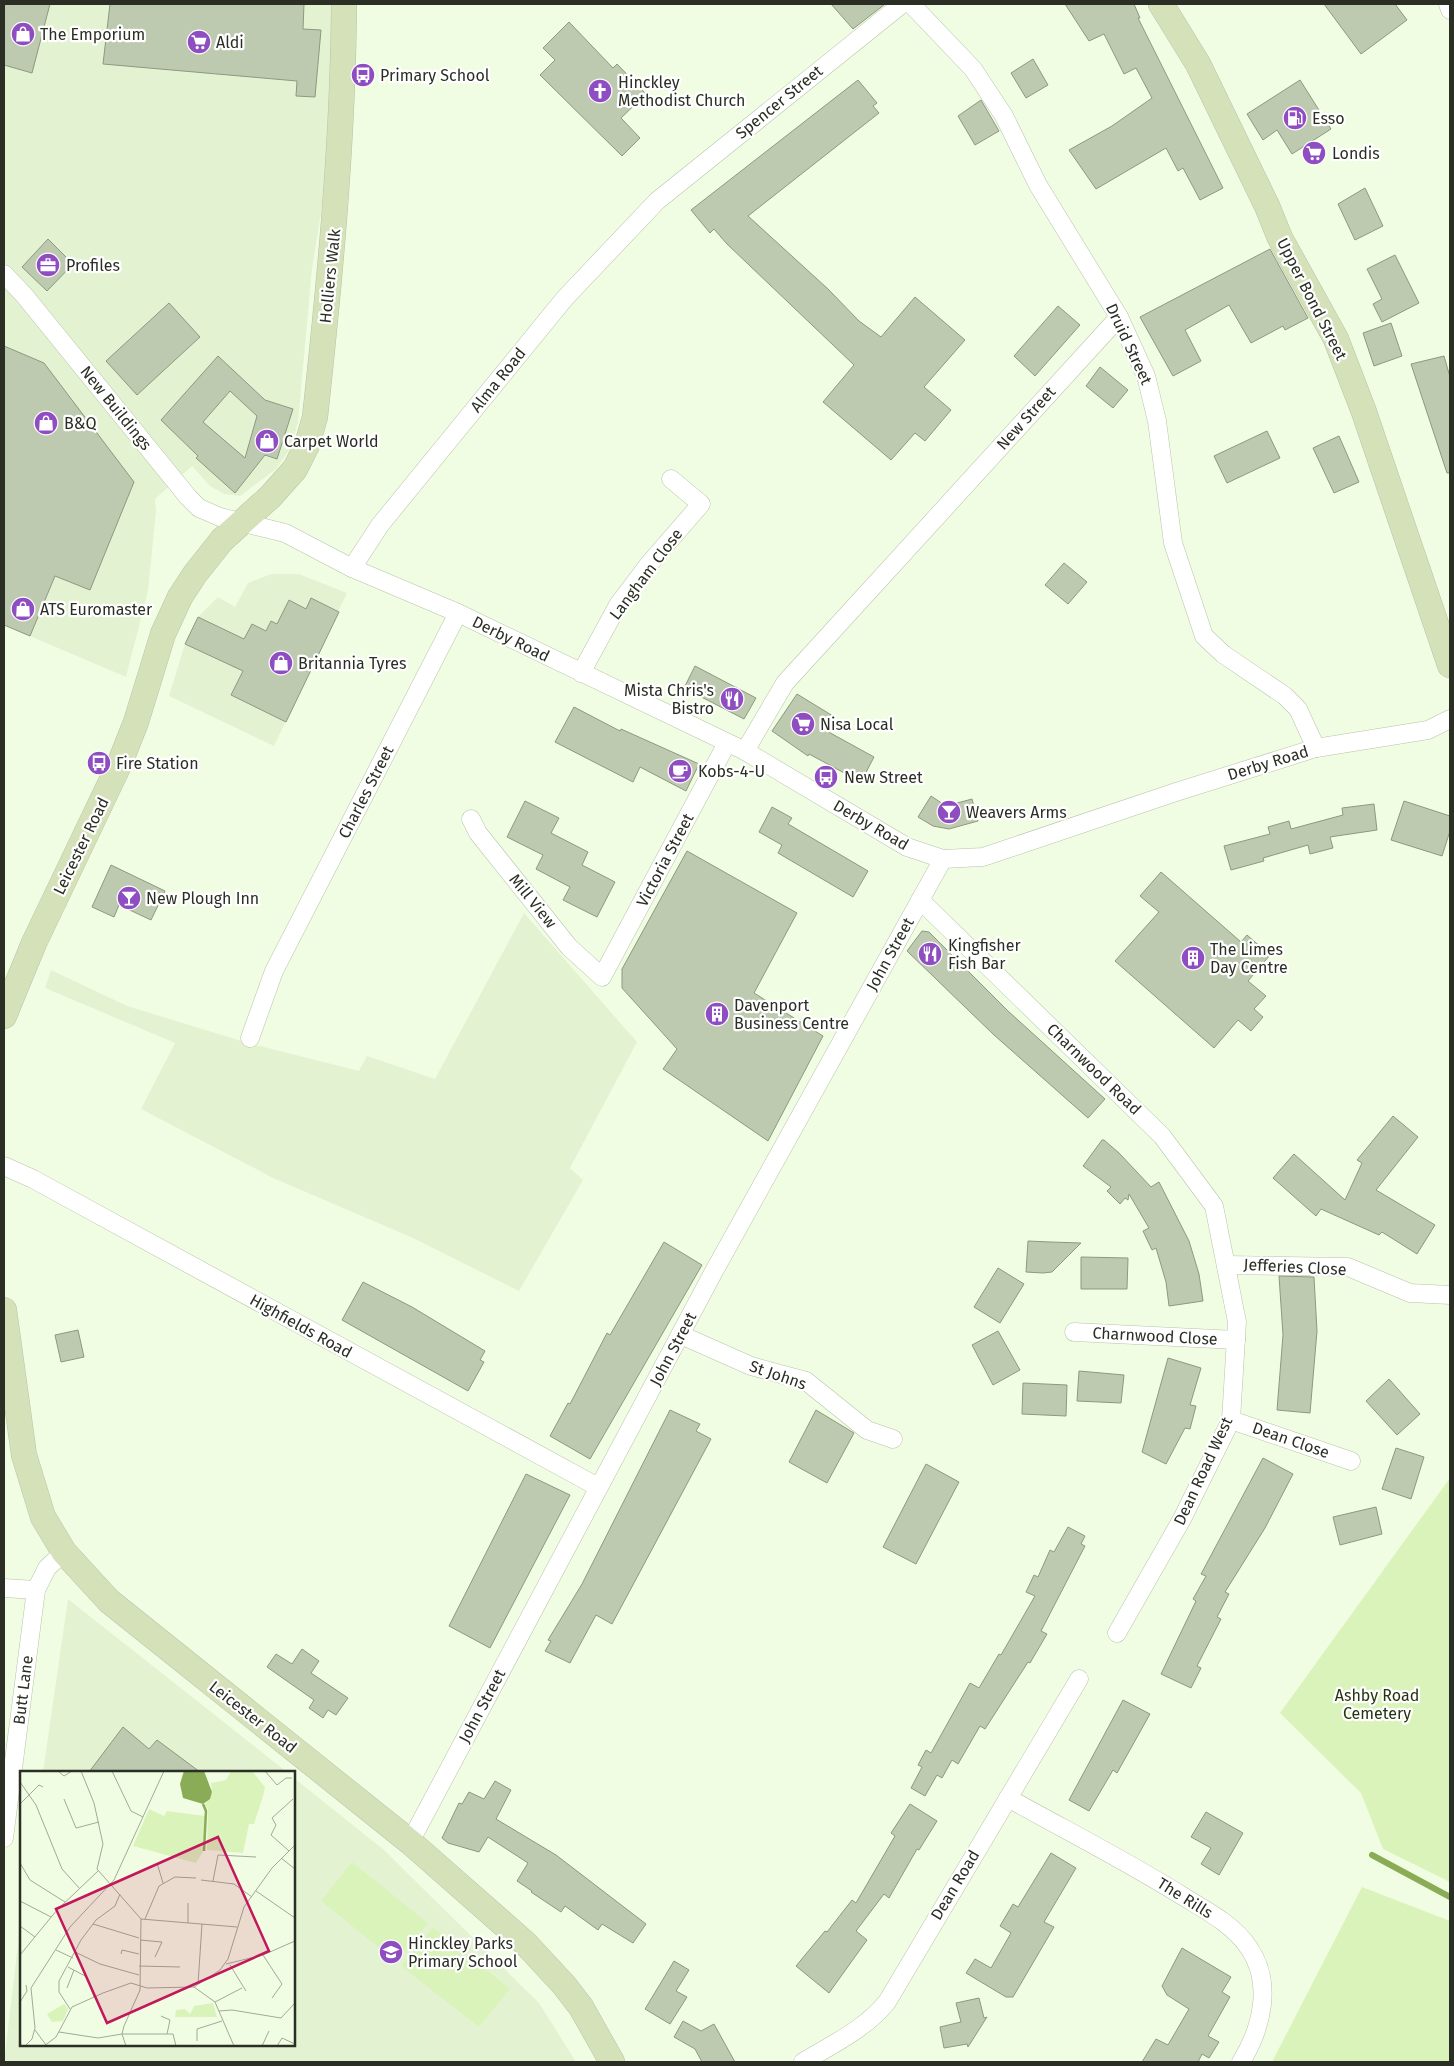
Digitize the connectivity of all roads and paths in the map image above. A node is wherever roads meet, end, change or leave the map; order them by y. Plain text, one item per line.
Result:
1 (344, 4) edge
2 (902, 4) edge
3 (911, 4) edge
4 (1161, 4) edge
5 (1448, 4) edge
6 (1450, 10) edge
7 (656, 201) joint
8 (4, 274) edge
9 (1119, 317) junction
10 (671, 479) dead end
11 (243, 522) junction
12 (352, 568) junction
13 (458, 613) junction
14 (1450, 665) edge
15 (581, 673) junction
16 (1450, 719) edge
17 (727, 743) junction
18 (1316, 748) junction
19 (745, 751) junction
20 (471, 818) dead end
21 (943, 859) junction
22 (920, 900) junction
23 (602, 977) joint
24 (4, 1016) edge
25 (250, 1038) dead end
26 (4, 1166) edge
27 (1226, 1264) junction
28 (1450, 1295) edge
29 (4, 1310) edge
30 (1074, 1332) dead end
31 (681, 1335) junction
32 (1236, 1340) junction
33 (1231, 1420) junction
34 (894, 1439) dead end
35 (1351, 1461) dead end
36 (598, 1487) junction
37 (64, 1552) junction
38 (4, 1588) edge
39 (36, 1590) junction
40 (1117, 1633) dead end
41 (1079, 1679) dead end
42 (1008, 1798) junction
43 (4, 1838) edge
44 (410, 1842) junction
45 (612, 2062) edge
46 (803, 2062) edge
47 (1241, 2062) edge

1 - 11 main road, Holliers Walk
2 - 7 street, Spencer Street
3 - 9 street, Druid Street
4 - 14 main road, Upper Bond Street
5 - 6 street
7 - 12 street, Alma Road
8 - 11 street, New Buildings
9 - 18 street, Druid Street
9 - 19 street, New Street
10 - 15 street, Langham Close
11 - 12 street, Derby Road
11 - 24 main road, Leicester Road
12 - 13 street, Derby Road
13 - 15 street, Derby Road
13 - 25 street, Charles Street
15 - 17 street, Derby Road
16 - 18 street, Derby Road
17 - 19 street, Derby Road
17 - 23 street, Victoria Street
18 - 21 street, Derby Road
19 - 21 street, Derby Road
20 - 23 street, Mill View
21 - 22 street, John Street
22 - 27 street, Charnwood Road
22 - 31 street, John Street
26 - 36 street, Highfields Road
27 - 28 street, Jefferies Close
27 - 32 street, Dean Road West
29 - 37 main road, Leicester Road
30 - 32 street, Charnwood Close
31 - 34 street, St Johns
31 - 36 street, John Street
32 - 33 street, Dean Road West
33 - 35 street, Dean Close
33 - 40 street, Dean Road West
36 - 44 street, John Street
37 - 39 street, Butt Lane
37 - 44 main road, Leicester Road
38 - 39 street
39 - 43 street, Butt Lane
41 - 42 street, Dean Road
42 - 46 street, Dean Road
42 - 47 street, The Rills
44 - 45 main road, Leicester Road

